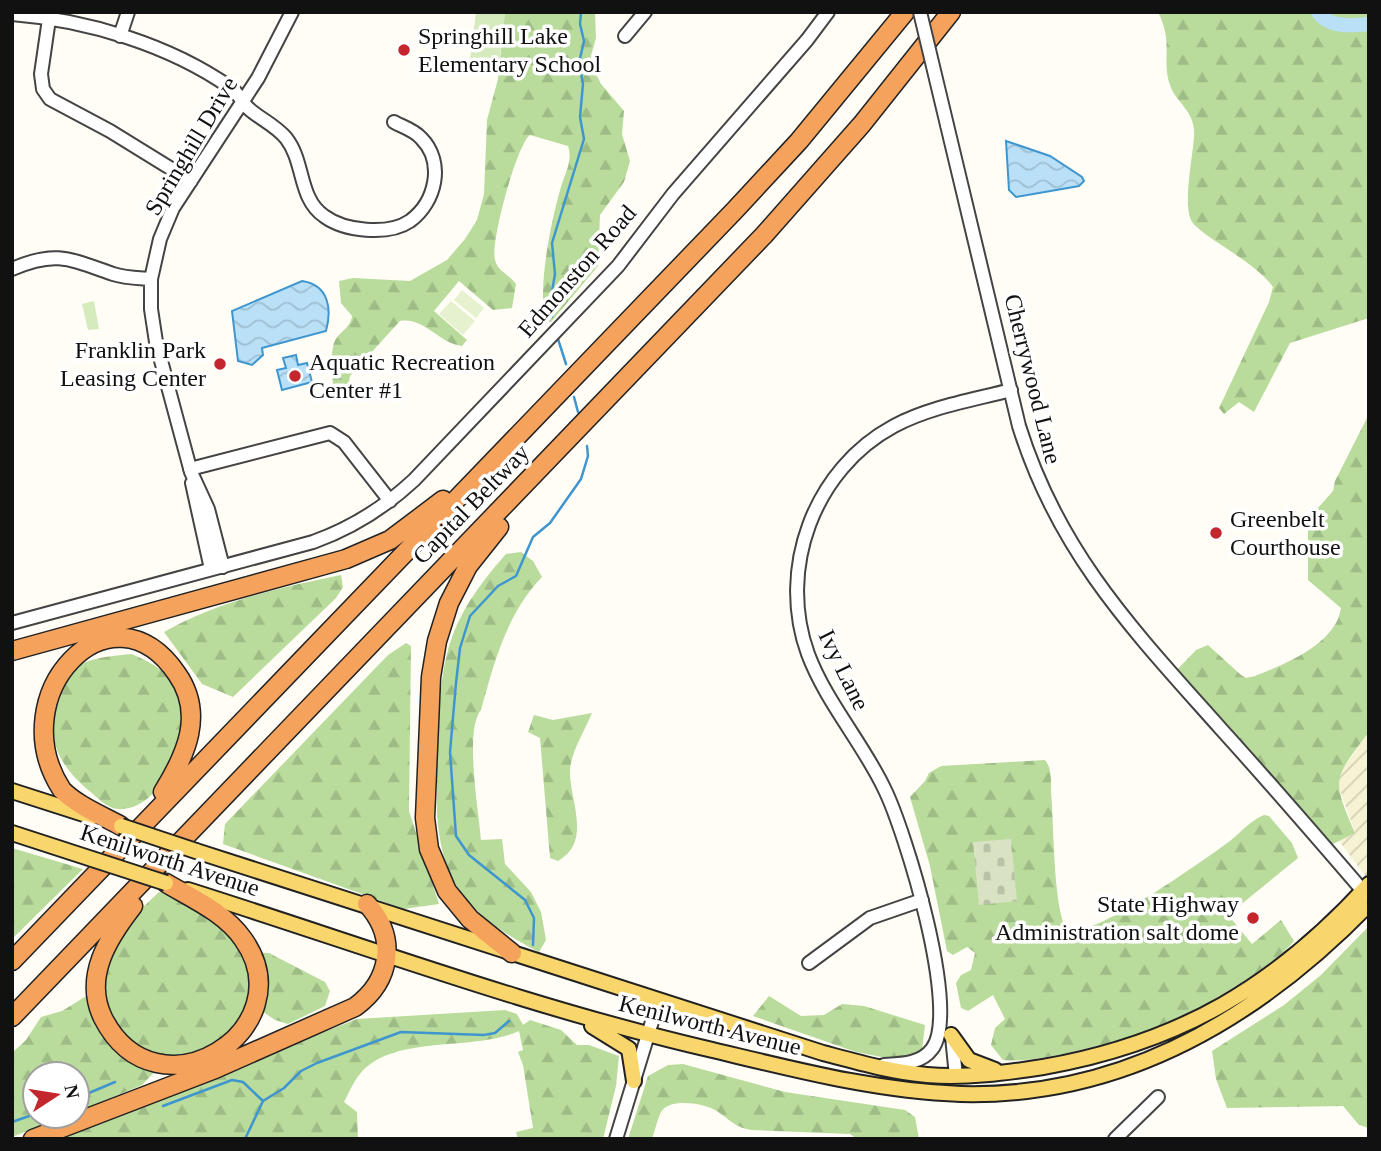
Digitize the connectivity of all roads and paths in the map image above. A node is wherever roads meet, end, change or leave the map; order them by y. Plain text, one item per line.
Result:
1 (128, 12) edge
2 (292, 12) edge
3 (645, 12) edge
4 (828, 12) edge
5 (905, 12) edge
6 (920, 12) edge
7 (951, 12) edge
8 (12, 15) edge
9 (49, 19) junction
10 (120, 36) junction
11 (625, 37) dead end
12 (243, 100) junction
13 (394, 122) dead end
14 (191, 181) junction
15 (12, 270) edge
16 (151, 279) junction
17 (1011, 390) junction
18 (580, 426) junction
19 (526, 429) junction
20 (191, 471) junction
21 (390, 501) junction
22 (217, 568) junction
23 (12, 623) edge
24 (12, 651) edge
25 (34, 688) dead end
26 (28, 712) dead end
27 (12, 791) edge
28 (203, 818) junction
29 (147, 820) junction
30 (121, 826) junction
31 (12, 833) edge
32 (166, 883) junction
33 (1367, 894) edge
34 (922, 900) junction
35 (367, 904) junction
36 (387, 953) junction
37 (512, 953) junction
38 (12, 961) edge
39 (809, 963) dead end
40 (939, 990) junction
41 (658, 1002) junction
42 (563, 1011) junction
43 (12, 1017) edge
44 (648, 1035) junction
45 (951, 1035) junction
46 (876, 1065) junction
47 (1006, 1072) junction
48 (956, 1076) junction
49 (634, 1081) junction
50 (919, 1090) junction
51 (1158, 1097) dead end
52 (33, 1139) edge
53 (616, 1139) edge
54 (1115, 1139) edge

1 - 10 street
2 - 12 street, Springhill Drive
3 - 11 street
4 - 21 street, Edmonston Road
5 - 19 highway, Capital Beltway
6 - 17 street, Cherrywood Lane, bridge
7 - 18 highway, Capital Beltway
8 - 9 street
9 - 10 street
9 - 14 street
10 - 12 street
12 - 13 street
12 - 14 street, Springhill Drive
14 - 16 street, Springhill Drive
15 - 16 street
16 - 20 street, Springhill Drive
17 - 33 street, Cherrywood Lane
17 - 34 street, Ivy Lane
18 - 28 highway, Capital Beltway
18 - 37 highway
19 - 24 highway
19 - 29 highway, Capital Beltway
20 - 21 street
20 - 22 street, Springhill Drive
21 - 22 street, Edmonston Road
22 - 23 street, Edmonston Road
25 - 29 highway
26 - 30 highway
27 - 30 main road, Kenilworth Avenue
28 - 32 highway
28 - 43 highway, Capital Beltway
29 - 38 highway, Capital Beltway
30 - 35 main road, Kenilworth Avenue, bridge
31 - 32 main road, Kenilworth Avenue, bridge
32 - 36 main road, Kenilworth Avenue
33 - 47 main road, Kenilworth Avenue
33 - 50 main road, Kenilworth Avenue
34 - 39 street
34 - 40 street, Ivy Lane
35 - 36 highway
35 - 37 main road, Kenilworth Avenue
36 - 42 main road, Kenilworth Avenue
36 - 52 highway
37 - 41 main road, Kenilworth Avenue
40 - 45 street, Ivy Lane
40 - 46 street, Ivy Lane
41 - 44 street
41 - 46 main road, Kenilworth Avenue
42 - 44 main road, Kenilworth Avenue
42 - 49 main road
44 - 49 street
44 - 50 main road, Kenilworth Avenue
45 - 47 main road
45 - 48 street, Ivy Lane
46 - 48 main road, Kenilworth Avenue
47 - 48 main road, Kenilworth Avenue
48 - 50 main road
49 - 53 street
51 - 54 street

